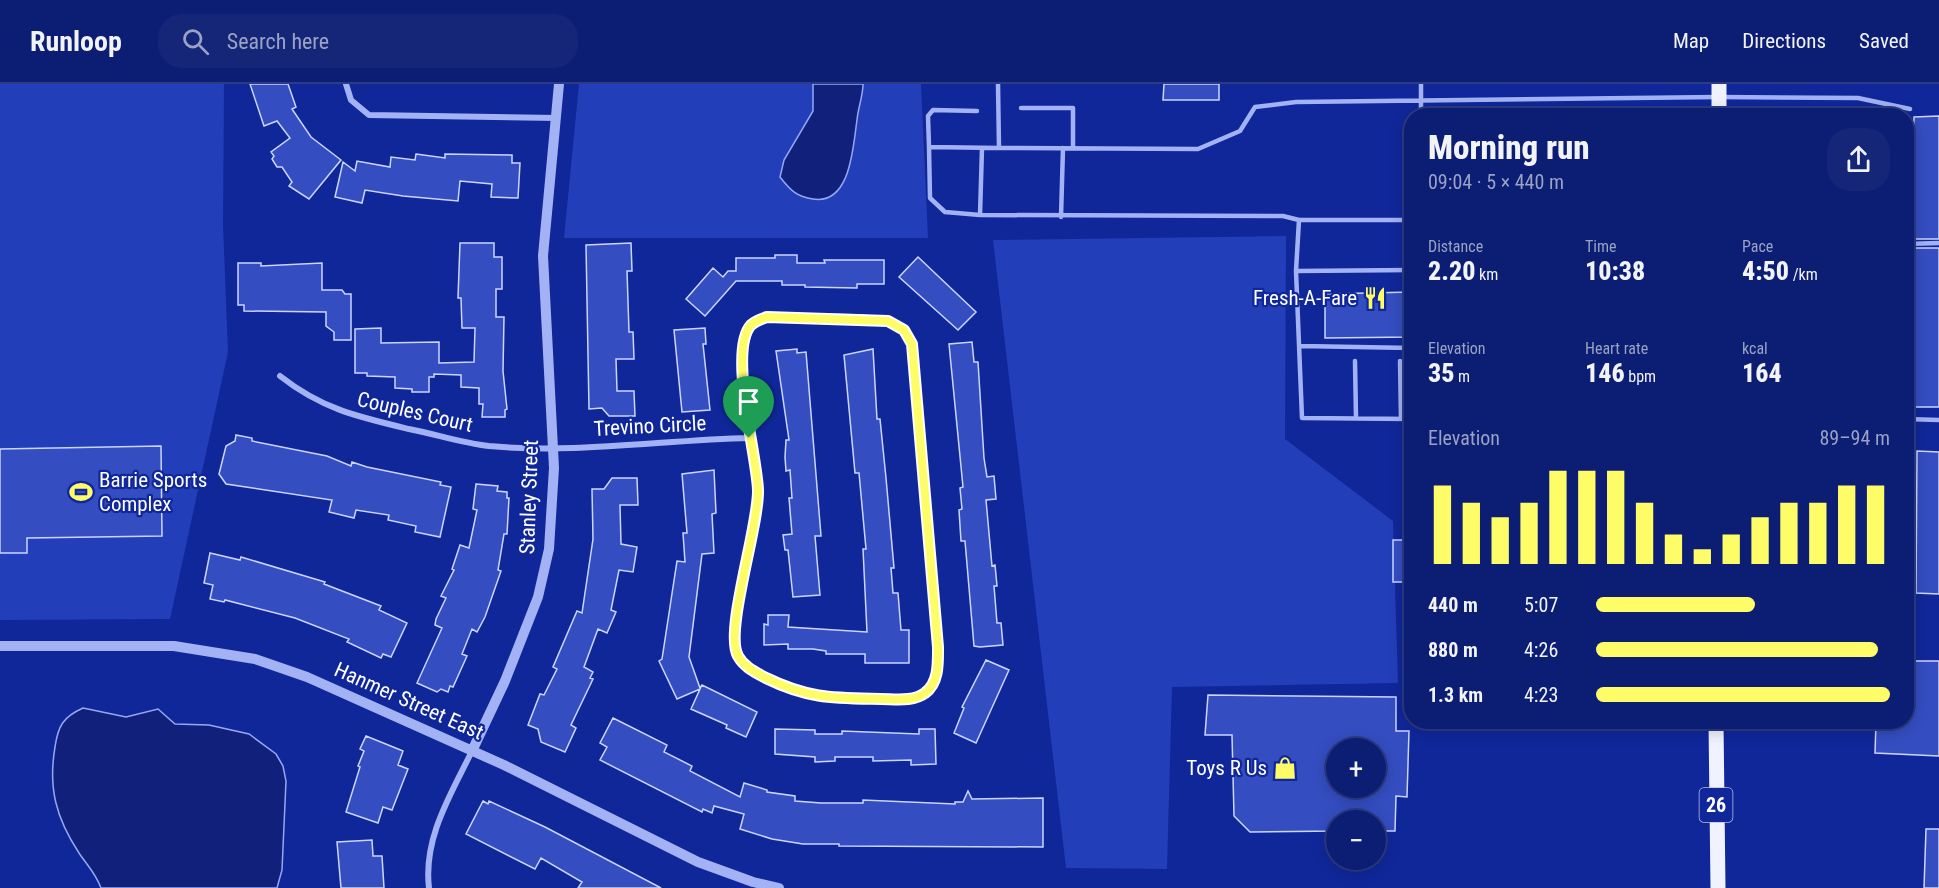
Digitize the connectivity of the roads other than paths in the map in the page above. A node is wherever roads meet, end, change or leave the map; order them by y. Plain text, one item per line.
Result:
1 (346, 84) edge
2 (559, 84) edge
3 (999, 84) edge
4 (1421, 84) edge
5 (1719, 90) edge
6 (1421, 100) junction
7 (1021, 108) dead end
8 (1421, 108) edge
9 (1719, 108) edge
10 (1905, 108) edge
11 (977, 111) dead end
12 (556, 118) junction
13 (929, 147) junction
14 (982, 148) junction
15 (999, 148) junction
16 (1063, 148) junction
17 (1073, 148) junction
18 (981, 215) junction
19 (1061, 217) junction
20 (1299, 220) junction
21 (1404, 220) edge
22 (1939, 243) edge
23 (1914, 244) edge
24 (1404, 270) edge
25 (1296, 271) junction
26 (1300, 346) junction
27 (1404, 348) edge
28 (1400, 361) dead end
29 (1356, 362) dead end
30 (280, 376) dead end
31 (1356, 418) junction
32 (1401, 418) junction
33 (1404, 418) edge
34 (1914, 419) edge
35 (1939, 420) edge
36 (749, 438) junction
37 (552, 448) junction
38 (0, 646) edge
39 (1716, 729) edge
40 (472, 751) junction
41 (429, 888) edge
42 (779, 888) edge
43 (1718, 888) edge

1 - 12 street
2 - 12 street, Stanley Street
3 - 15 lane
4 - 6 lane
5 - 6 lane
5 - 9 main road
5 - 10 lane
6 - 8 lane
6 - 17 lane
7 - 17 lane
11 - 13 lane
12 - 37 street, Stanley Street
13 - 14 lane
13 - 18 lane
14 - 15 lane
14 - 18 lane
15 - 16 lane
16 - 17 lane
16 - 19 lane
18 - 19 lane
19 - 20 lane
20 - 21 lane
20 - 25 lane
22 - 23 lane
24 - 25 lane
25 - 26 lane
26 - 27 lane
26 - 31 lane
28 - 32 lane
29 - 31 lane
30 - 37 street, Couples Court
31 - 32 lane
32 - 33 lane
34 - 35 lane
36 - 36 street
36 - 37 street, Trevino Circle
37 - 40 street, Stanley Street
38 - 40 street, Hanmer Street East
39 - 43 main road, 26
40 - 41 street, Stanley Street
40 - 42 street, Hanmer Street East

